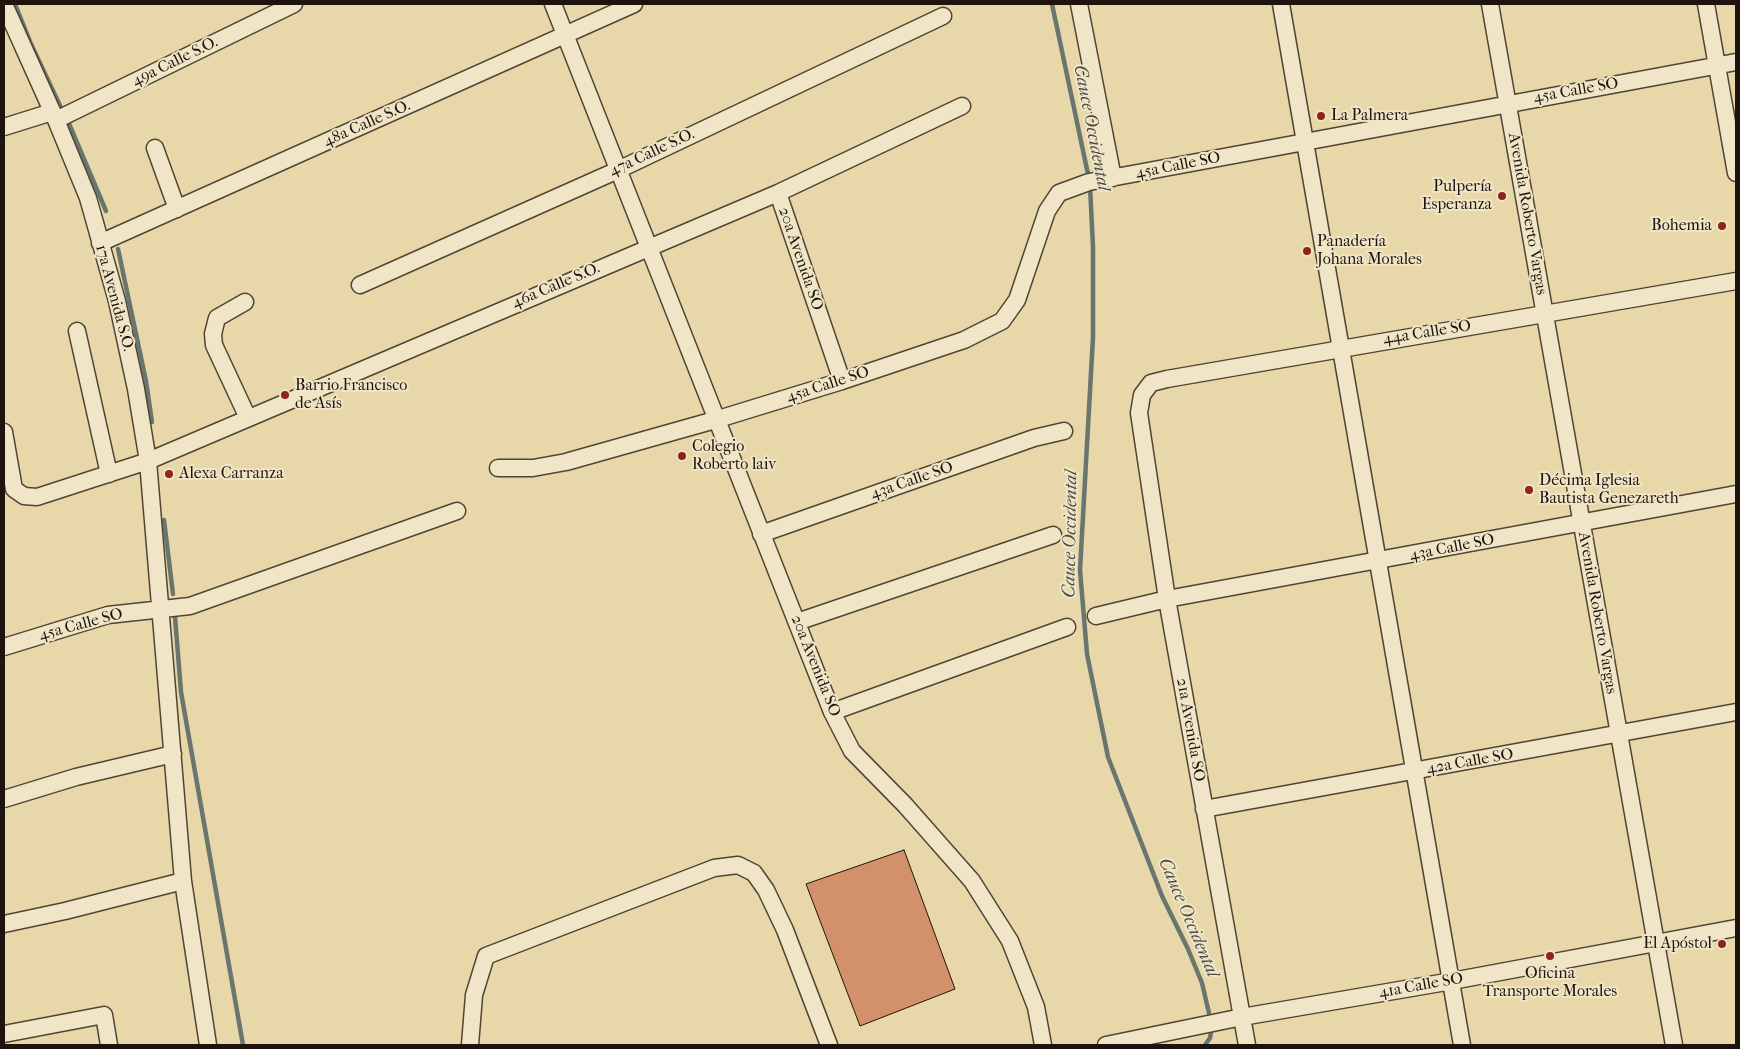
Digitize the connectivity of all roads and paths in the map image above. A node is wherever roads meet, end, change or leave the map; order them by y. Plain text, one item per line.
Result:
1 (5, 4) edge
2 (294, 4) edge
3 (552, 4) edge
4 (634, 4) edge
5 (1079, 4) edge
6 (1280, 4) edge
7 (1490, 4) edge
8 (1706, 4) edge
9 (943, 16) dead end
10 (565, 35) junction
11 (1736, 62) edge
12 (1717, 66) junction
13 (1507, 103) junction
14 (962, 106) dead end
15 (54, 116) junction
16 (4, 127) edge
17 (1304, 142) junction
18 (155, 148) dead end
19 (618, 170) junction
20 (1736, 172) edge
21 (1113, 178) junction
22 (778, 193) junction
23 (177, 209) junction
24 (100, 243) junction
25 (649, 246) junction
26 (1736, 281) edge
27 (360, 285) dead end
28 (245, 302) dead end
29 (1544, 314) junction
30 (78, 331) dead end
31 (1341, 348) junction
32 (842, 382) junction
33 (1139, 413) joint
34 (248, 418) junction
35 (715, 420) junction
36 (1064, 431) dead end
37 (4, 432) edge
38 (148, 461) junction
39 (498, 468) dead end
40 (109, 474) junction
41 (1736, 494) edge
42 (457, 511) dead end
43 (1581, 524) junction
44 (761, 534) junction
45 (1053, 535) dead end
46 (1378, 562) junction
47 (1166, 599) junction
48 (160, 608) junction
49 (1096, 616) dead end
50 (797, 622) junction
51 (1067, 627) dead end
52 (4, 647) edge
53 (832, 712) junction
54 (1736, 712) edge
55 (1620, 734) junction
56 (173, 754) junction
57 (1415, 772) junction
58 (4, 799) edge
59 (1204, 809) junction
60 (183, 881) junction
61 (4, 924) edge
62 (1736, 928) edge
63 (1657, 942) junction
64 (1452, 981) junction
65 (1242, 1017) junction
66 (4, 1034) edge
67 (109, 1045) edge
68 (208, 1045) edge
69 (470, 1045) edge
70 (829, 1045) edge
71 (1043, 1045) edge
72 (1106, 1045) edge
73 (1247, 1045) edge
74 (1462, 1045) edge
75 (1674, 1045) edge

1 - 15 street, 17a Avenida S.O.
2 - 15 street, 49a Calle S.O.
3 - 10 street, 20a Avenida SO
4 - 10 street, 48a Calle S.O.
5 - 21 street
6 - 17 street
7 - 13 street, Avenida Roberto Vargas
8 - 12 street
9 - 19 street, 47a Calle S.O.
10 - 19 street, 20a Avenida SO
10 - 23 street, 48a Calle S.O.
11 - 12 street, 45a Calle SO
12 - 13 street, 45a Calle SO
12 - 20 street
13 - 17 street, 45a Calle SO
13 - 29 street, Avenida Roberto Vargas
14 - 22 street, 46a Calle S.O.
15 - 16 street, 49a Calle S.O.
15 - 24 street, 17a Avenida S.O.
17 - 21 street, 45a Calle SO
17 - 31 street
18 - 23 street
19 - 25 street, 20a Avenida SO
19 - 27 street, 47a Calle S.O.
21 - 32 street, 45a Calle SO
22 - 25 street, 46a Calle S.O.
22 - 32 street, 20a Avenida SO
23 - 24 street, 48a Calle S.O.
24 - 38 street, 17a Avenida S.O.
25 - 34 street, 46a Calle S.O.
25 - 35 street, 20a Avenida SO
26 - 29 street, 44a Calle SO
28 - 34 street
29 - 31 street, 44a Calle SO
29 - 43 street, Avenida Roberto Vargas
30 - 40 street
31 - 33 street, 44a Calle SO
31 - 46 street
32 - 35 street, 45a Calle SO
33 - 47 street, 21a Avenida SO
34 - 38 street, 46a Calle S.O.
35 - 39 street, 45a Calle SO
35 - 44 street, 20a Avenida SO
36 - 44 street, 43a Calle SO
37 - 40 street, 46a Calle S.O.
38 - 40 street, 46a Calle S.O.
38 - 48 street, 17a Avenida S.O.
41 - 43 street, 43a Calle SO
42 - 48 street, 45a Calle SO
43 - 46 street, 43a Calle SO
43 - 55 street, Avenida Roberto Vargas
44 - 50 street, 20a Avenida SO
45 - 50 street
46 - 47 street, 43a Calle SO
46 - 57 street
47 - 49 street, 43a Calle SO
47 - 59 street, 21a Avenida SO
48 - 52 street, 45a Calle SO
48 - 56 street, 17a Avenida S.O.
50 - 53 street, 20a Avenida SO
51 - 53 street
53 - 71 street, 20a Avenida SO
54 - 55 street, 42a Calle SO
55 - 57 street, 42a Calle SO
55 - 63 street, Avenida Roberto Vargas
56 - 58 street
56 - 60 street, 17a Avenida S.O.
57 - 59 street, 42a Calle SO
57 - 64 street
59 - 65 street, 21a Avenida SO
60 - 61 street
60 - 68 street, 17a Avenida S.O.
62 - 63 street, 41a Calle SO
63 - 64 street, 41a Calle SO
63 - 75 street, Avenida Roberto Vargas
64 - 65 street, 41a Calle SO
64 - 74 street
65 - 72 street, 41a Calle SO
65 - 73 street, 21a Avenida SO
66 - 67 street
69 - 70 street

